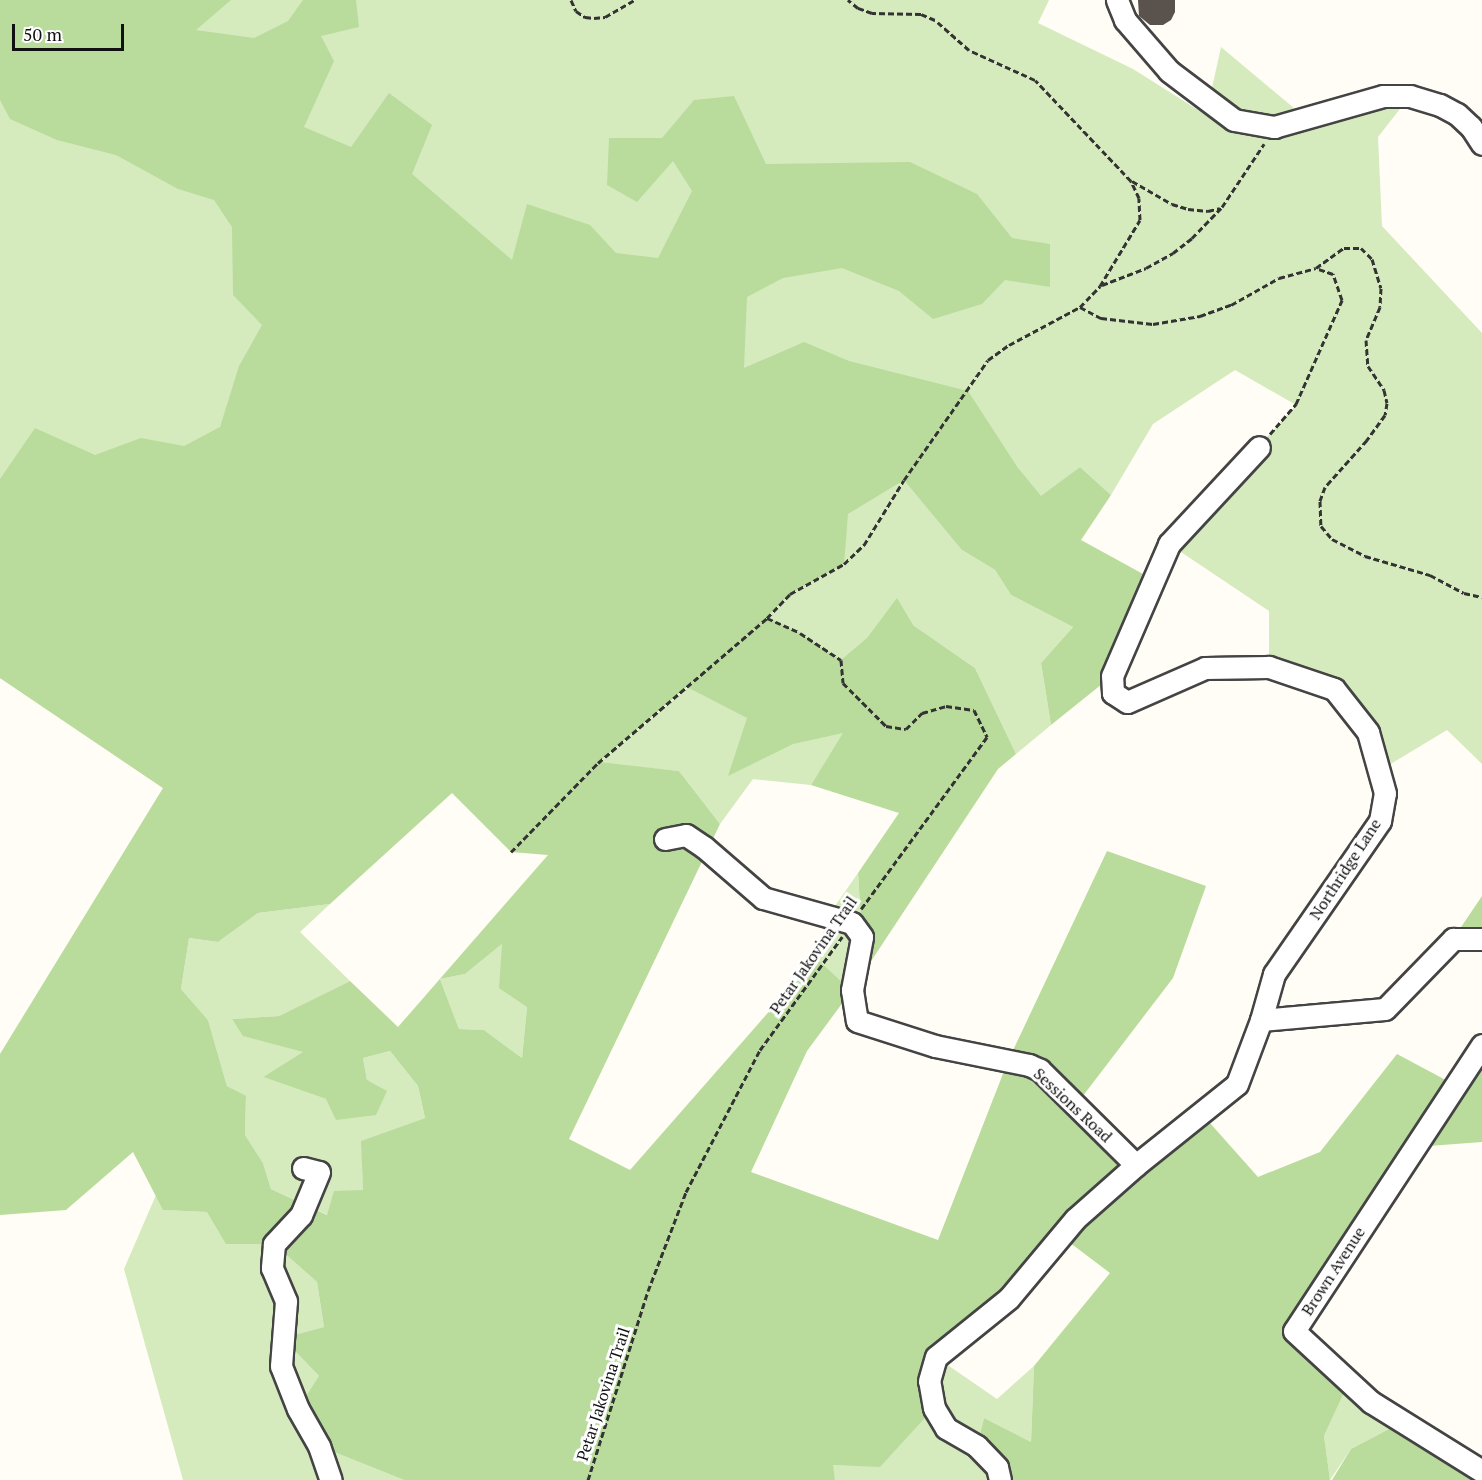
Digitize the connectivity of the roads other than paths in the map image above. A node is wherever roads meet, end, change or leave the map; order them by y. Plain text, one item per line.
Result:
1 (1117, 0) edge
2 (1482, 144) edge
3 (1259, 447) road end
4 (665, 839) dead end
5 (1482, 939) edge
6 (1262, 1020) junction
7 (1482, 1045) edge
8 (1136, 1165) junction
9 (303, 1168) dead end
10 (1482, 1471) edge
11 (331, 1480) edge
12 (1000, 1480) edge

1 - 2 street
3 - 6 street, Northridge Lane
4 - 8 street, Sessions Road
5 - 6 street
6 - 8 street, Northridge Lane
7 - 10 street, Brown Avenue
8 - 12 street
9 - 11 street

